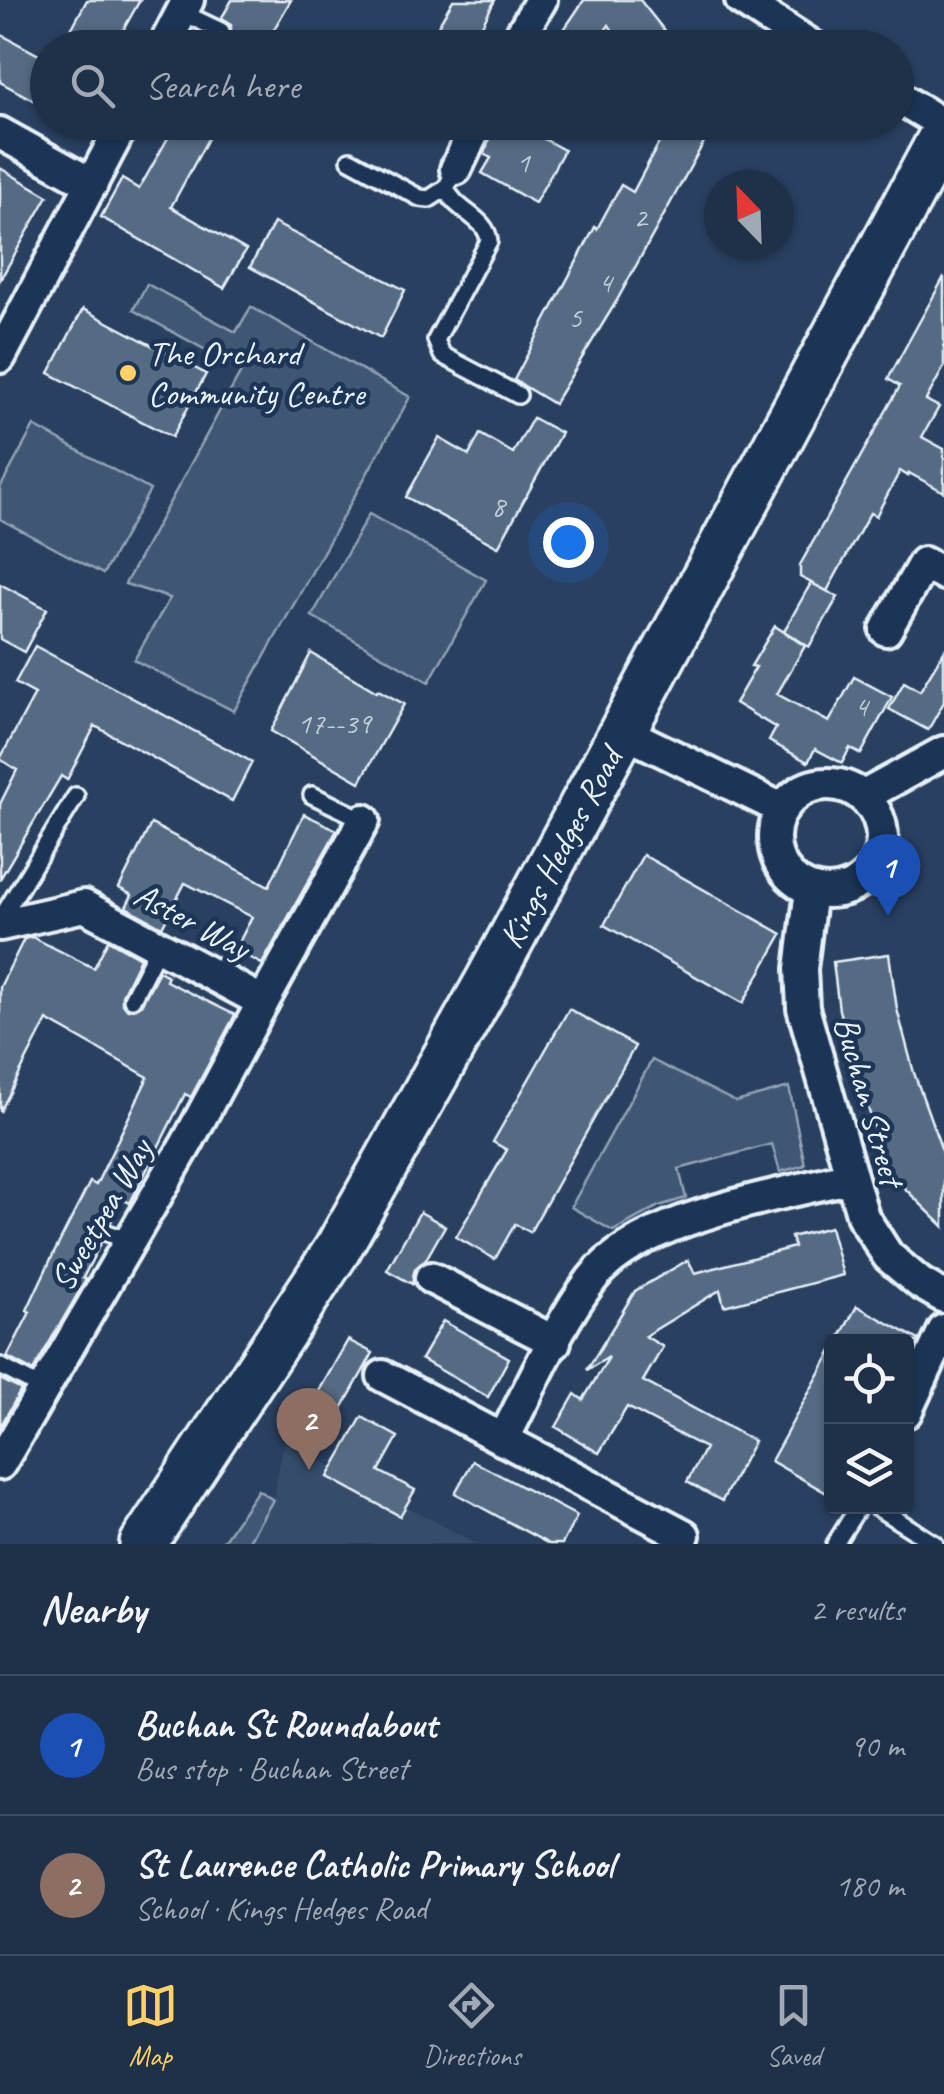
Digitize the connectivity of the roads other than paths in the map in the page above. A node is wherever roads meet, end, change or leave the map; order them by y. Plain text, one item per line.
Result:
1 (542, 0) edge
2 (741, 0) edge
3 (185, 6) edge
4 (172, 30) edge
5 (221, 30) edge
6 (523, 30) edge
7 (787, 30) edge
8 (914, 107) edge
9 (944, 125) edge
10 (0, 133) edge
11 (944, 133) edge
12 (115, 140) edge
13 (469, 140) edge
14 (350, 160) dead end
15 (451, 178) junction
16 (92, 184) junction
17 (0, 357) edge
18 (518, 396) dead end
19 (944, 574) edge
20 (886, 630) dead end
21 (624, 732) junction
22 (944, 752) edge
23 (312, 795) dead end
24 (76, 796) dead end
25 (864, 796) junction
26 (782, 809) junction
27 (364, 820) joint
28 (812, 890) junction
29 (0, 922) edge
30 (159, 946) junction
31 (132, 999) dead end
32 (263, 1002) junction
33 (851, 1177) junction
34 (431, 1278) dead end
35 (944, 1297) edge
36 (944, 1330) edge
37 (555, 1342) junction
38 (0, 1366) edge
39 (383, 1376) dead end
40 (43, 1389) junction
41 (914, 1395) edge
42 (503, 1440) junction
43 (0, 1464) edge
44 (854, 1514) edge
45 (888, 1514) edge
46 (684, 1535) dead end
47 (144, 1544) edge
48 (835, 1544) edge
49 (935, 1544) edge

1 - 6 street
2 - 7 street
3 - 4 street
3 - 5 lane
8 - 9 street
10 - 16 street
11 - 21 street, Kings Hedges Road
12 - 16 street
13 - 15 street
14 - 15 lane
15 - 18 lane
16 - 17 street
19 - 20 street
21 - 26 street
21 - 47 street, Kings Hedges Road
22 - 25 street
23 - 27 lane
24 - 29 lane
25 - 26 street
25 - 28 street
26 - 28 street
27 - 32 street, Aster Way
28 - 33 street, Buchan Street
29 - 30 street, Aster Way
30 - 31 lane
30 - 32 street, Aster Way
32 - 40 street, Sweetpea Way
33 - 35 street, Buchan Street
33 - 37 street
34 - 37 street
36 - 41 street
37 - 42 street
38 - 40 lane
39 - 42 street
40 - 43 street, Sweetpea Way
42 - 46 street
44 - 48 lane
45 - 49 lane

